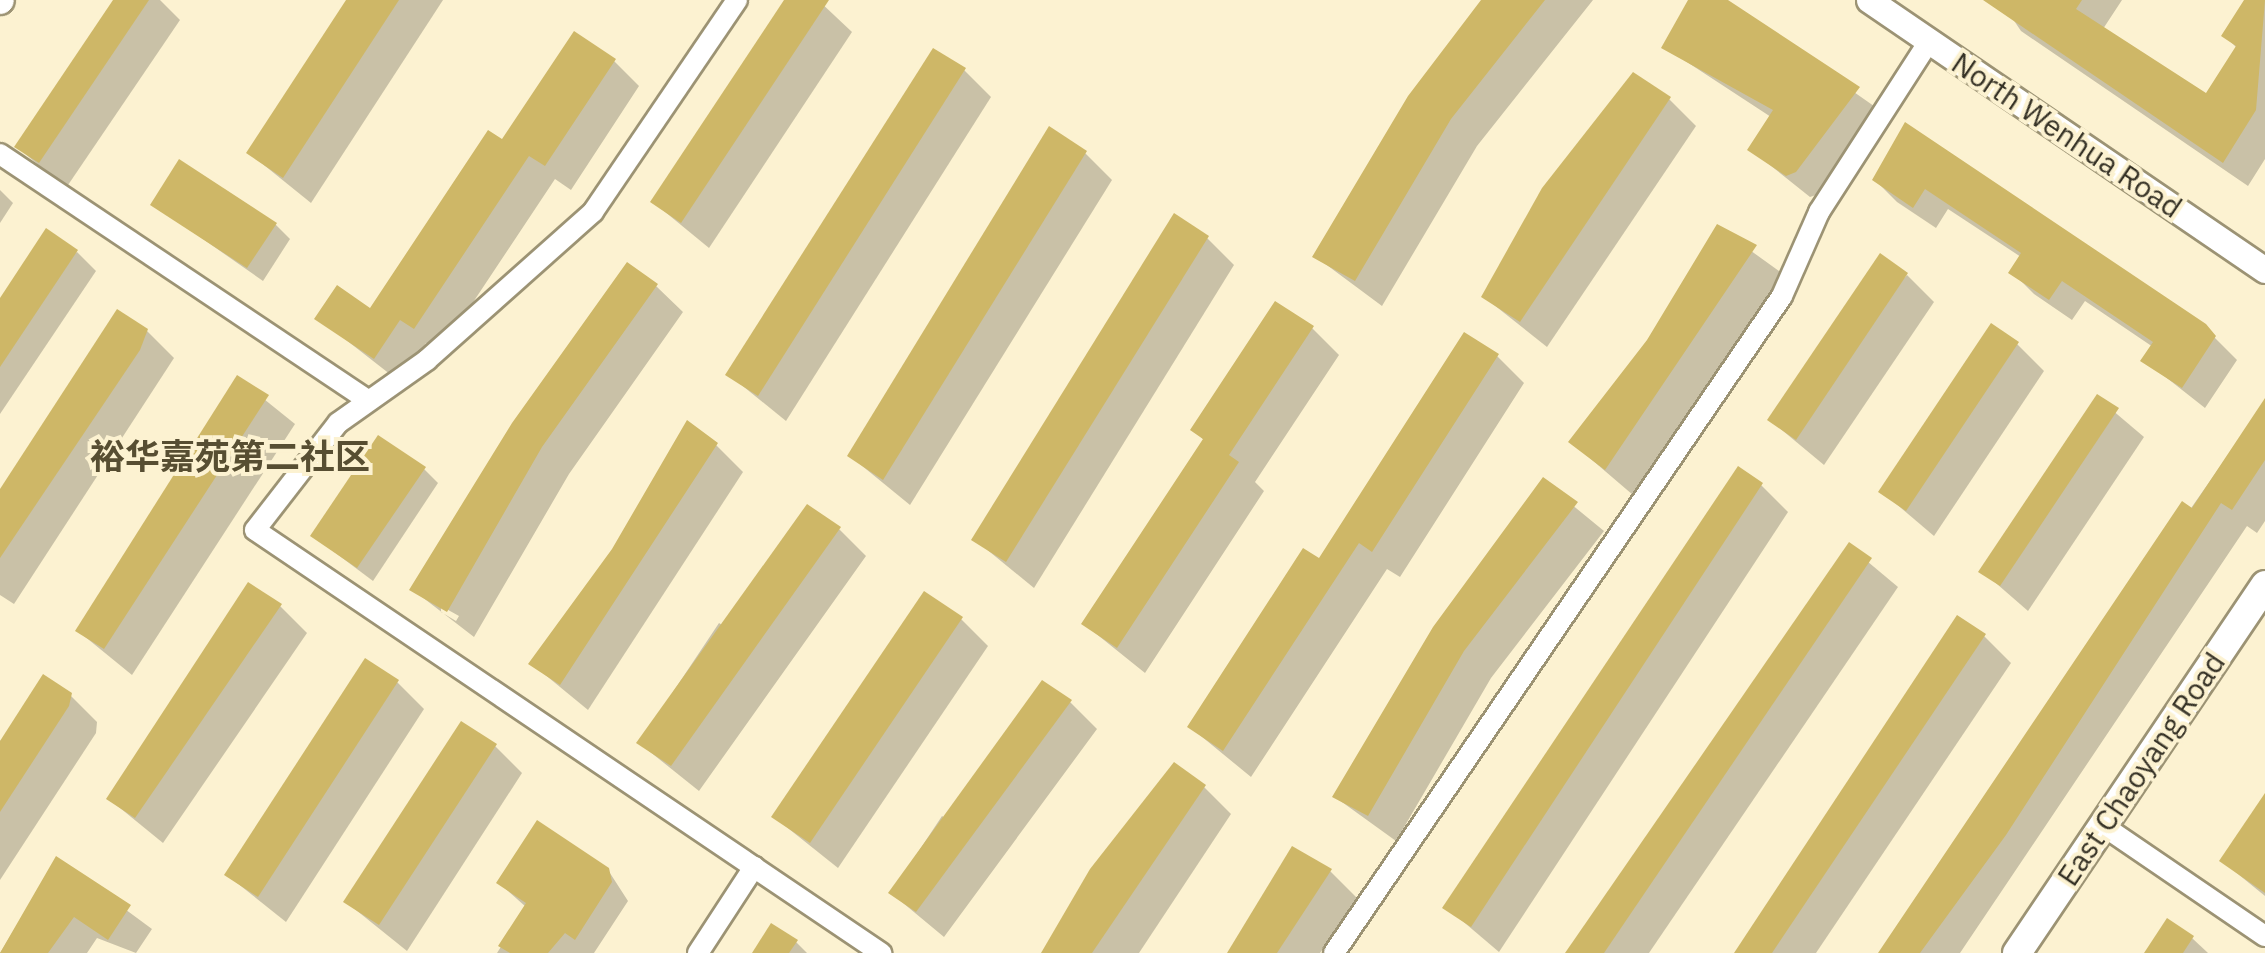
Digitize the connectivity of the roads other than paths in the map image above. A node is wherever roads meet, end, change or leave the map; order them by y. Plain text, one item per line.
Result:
1 (737, 0) edge
2 (1868, 0) edge
3 (1929, 41) junction
4 (0, 154) edge
5 (2265, 270) edge
6 (366, 398) junction
7 (2265, 585) edge
8 (2102, 825) junction
9 (754, 866) junction
10 (2265, 936) edge
11 (698, 953) edge
12 (881, 953) edge
13 (1334, 953) edge
14 (2017, 953) edge

1 - 6 street
2 - 3 street, North Wenhua Road
3 - 5 street, North Wenhua Road
3 - 13 street
4 - 6 street
6 - 9 street
7 - 8 main road, East Chaoyang Road
8 - 10 street
8 - 14 main road, East Chaoyang Road
9 - 11 street
9 - 12 street

